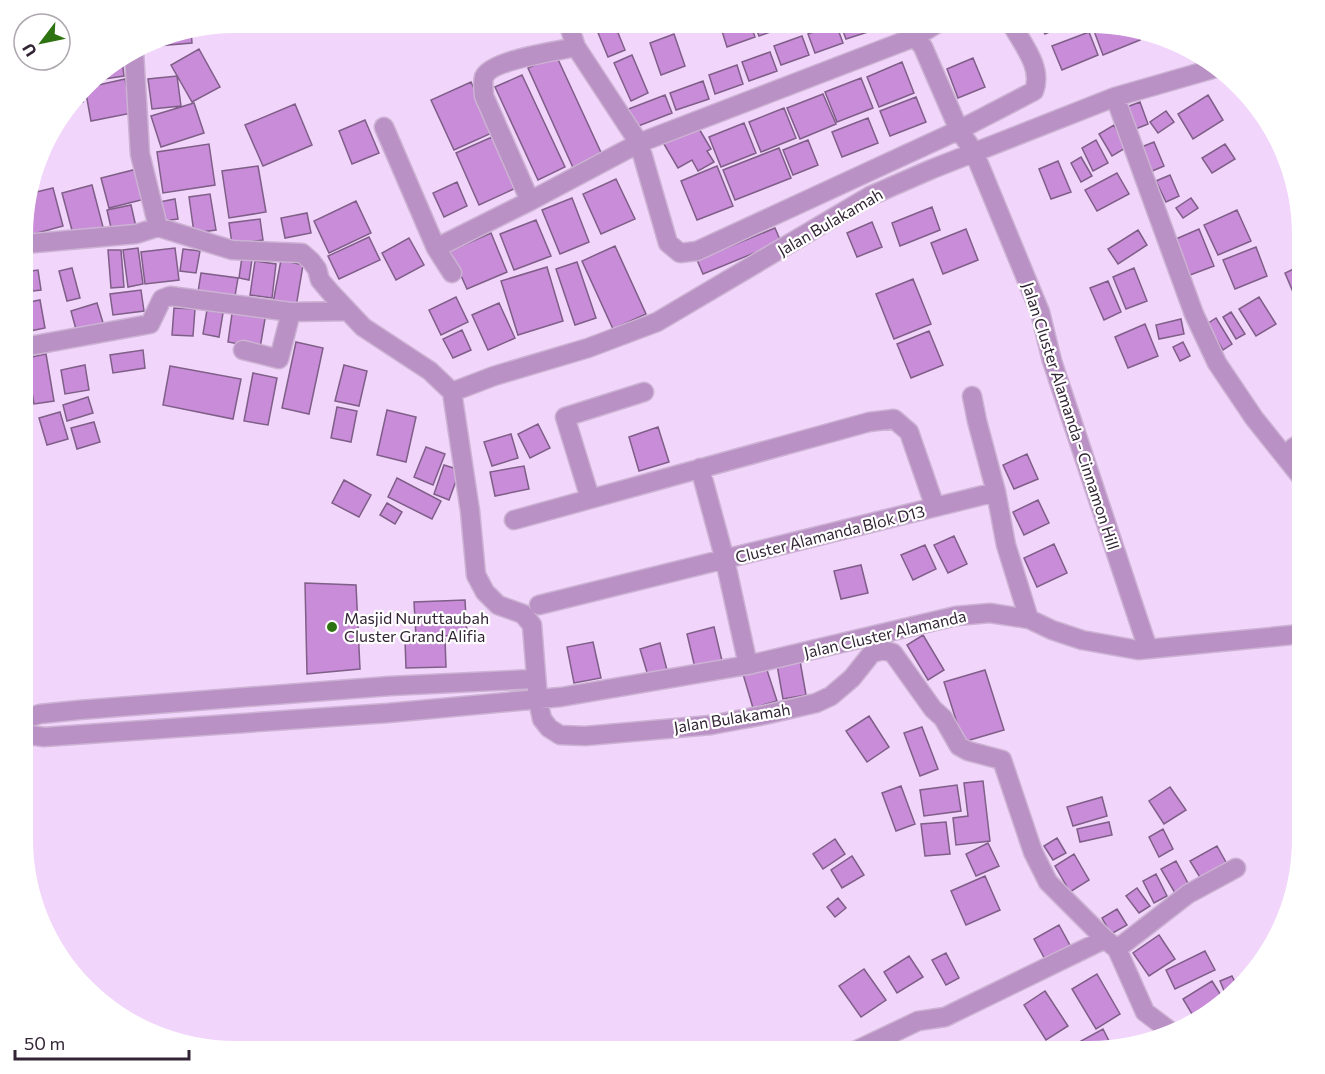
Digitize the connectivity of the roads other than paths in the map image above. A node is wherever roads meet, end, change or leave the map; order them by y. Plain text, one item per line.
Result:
1 (571, 33) edge
2 (923, 33) edge
3 (1017, 33) edge
4 (915, 38) junction
5 (576, 47) junction
6 (135, 59) edge
7 (1207, 71) edge
8 (1115, 97) junction
9 (384, 127) dead end
10 (959, 130) junction
11 (639, 143) junction
12 (974, 152) junction
13 (530, 201) junction
14 (158, 227) junction
15 (33, 243) edge
16 (436, 248) junction
17 (452, 273) dead end
18 (348, 311) junction
19 (291, 312) junction
20 (33, 345) edge
21 (243, 350) dead end
22 (452, 392) junction
23 (644, 392) dead end
24 (972, 396) dead end
25 (1292, 466) edge
26 (700, 468) junction
27 (996, 492) junction
28 (590, 498) junction
29 (935, 507) junction
30 (514, 520) dead end
31 (725, 560) junction
32 (539, 605) dead end
33 (1029, 620) junction
34 (1292, 635) edge
35 (1148, 649) junction
36 (748, 665) junction
37 (536, 680) junction
38 (538, 700) junction
39 (33, 716) edge
40 (33, 735) edge
41 (1236, 868) dead end
42 (1111, 944) junction
43 (1165, 1027) edge
44 (876, 1041) edge

1 - 5 street
2 - 4 street
3 - 10 street
4 - 10 street, Jalan Cluster Alamanda - Cinnamon Hill
4 - 11 street
5 - 11 street
5 - 13 street
6 - 14 street
7 - 8 street, Jalan Bulakamah
8 - 12 street, Jalan Bulakamah
8 - 25 street
9 - 16 street
10 - 11 street
10 - 12 street, Jalan Cluster Alamanda - Cinnamon Hill
11 - 13 street
12 - 22 street, Jalan Bulakamah
12 - 35 street, Jalan Cluster Alamanda - Cinnamon Hill
13 - 16 street
14 - 15 street
14 - 18 street
16 - 17 street
18 - 19 street
18 - 22 street
19 - 20 street
19 - 21 street
22 - 37 street, Jalan Bulakamah
23 - 28 street
24 - 27 street
26 - 28 street
26 - 29 street, Cluster Alamanda Blok D13
26 - 31 street
27 - 29 street, Cluster Alamanda Blok D13
27 - 33 street
28 - 30 street
29 - 31 street, Cluster Alamanda Blok D13
31 - 32 street, Cluster Alamanda Blok D13
31 - 36 street
33 - 35 street, Jalan Cluster Alamanda
33 - 36 street, Jalan Cluster Alamanda
34 - 35 street, Jalan Cluster Alamanda
36 - 38 street, Jalan Cluster Alamanda
37 - 38 street, Jalan Bulakamah
37 - 39 street
38 - 40 street, Jalan Cluster Alamanda
38 - 42 street, Jalan Bulakamah
41 - 42 street
42 - 43 street
42 - 44 street

